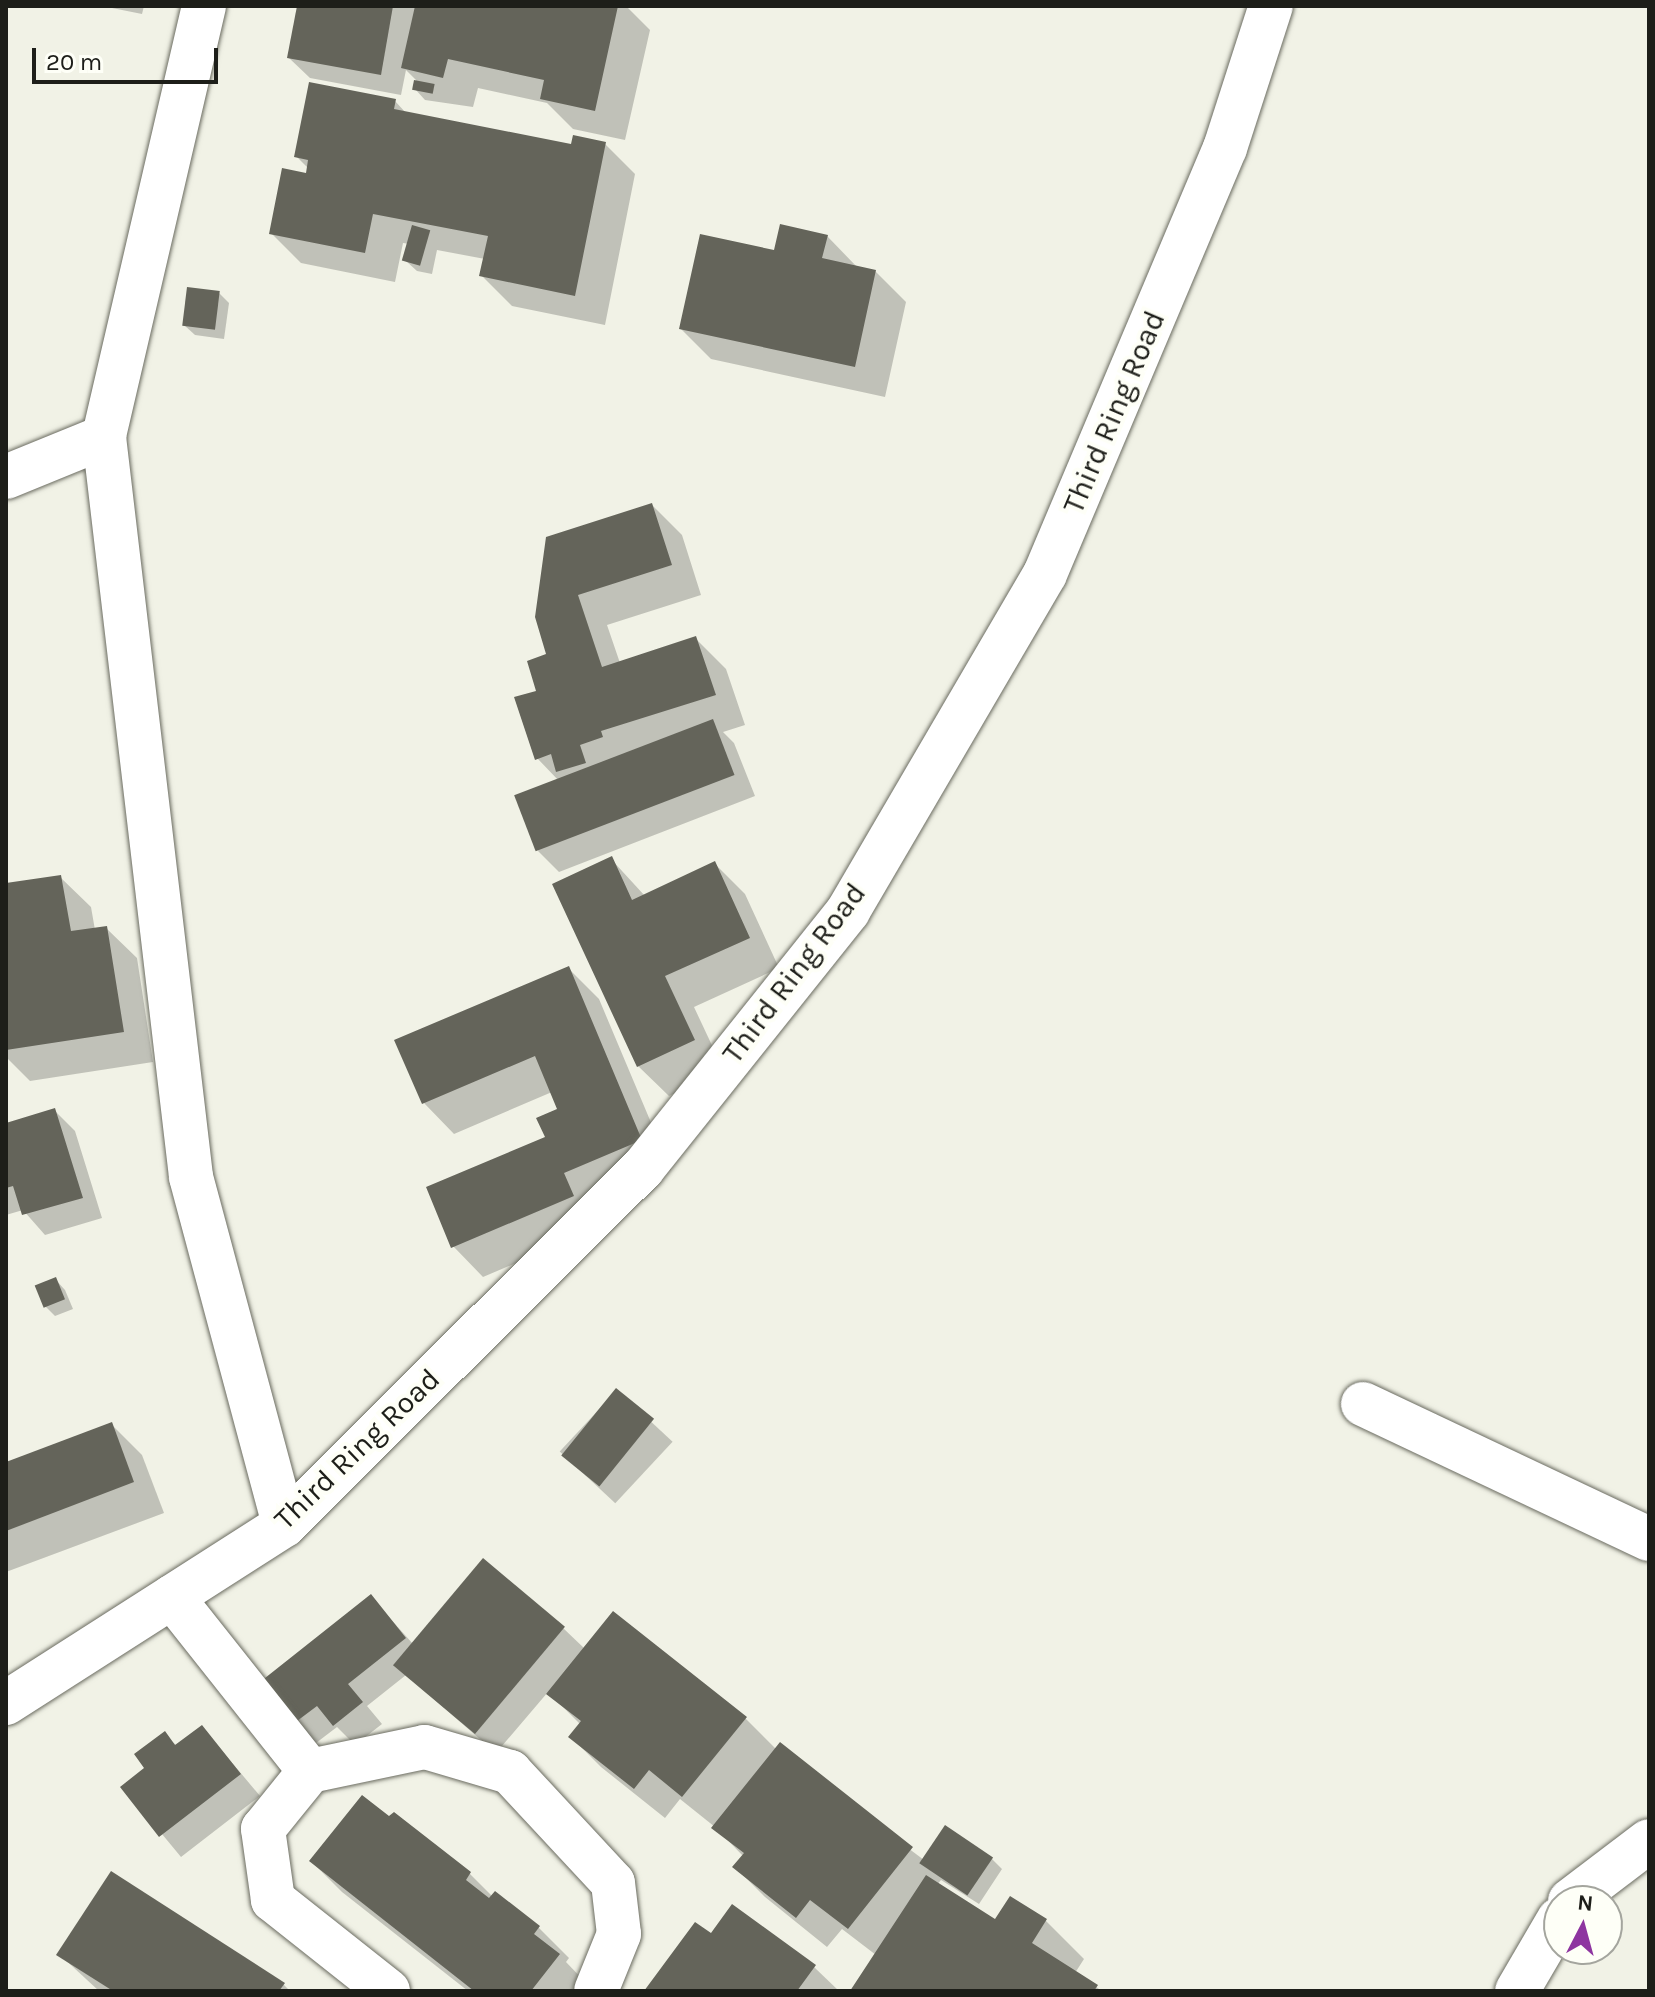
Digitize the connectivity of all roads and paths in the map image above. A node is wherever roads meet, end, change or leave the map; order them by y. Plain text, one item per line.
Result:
1 (204, 6) edge
2 (1271, 6) edge
3 (104, 437) junction
4 (6, 477) edge
5 (1363, 1404) dead end
6 (284, 1525) junction
7 (1649, 1539) edge
8 (172, 1597) junction
9 (6, 1703) edge
10 (310, 1771) junction
11 (1649, 1841) edge
12 (1591, 1885) edge
13 (1543, 1946) edge
14 (388, 1991) edge
15 (596, 1991) edge
16 (1517, 1991) edge

1 - 3 street
2 - 6 street, Third Ring Road
3 - 4 street
3 - 6 street
5 - 7 street
6 - 8 street, Third Ring Road
8 - 9 street, Third Ring Road
8 - 10 street
10 - 14 street
10 - 15 street
11 - 12 street
13 - 16 street

